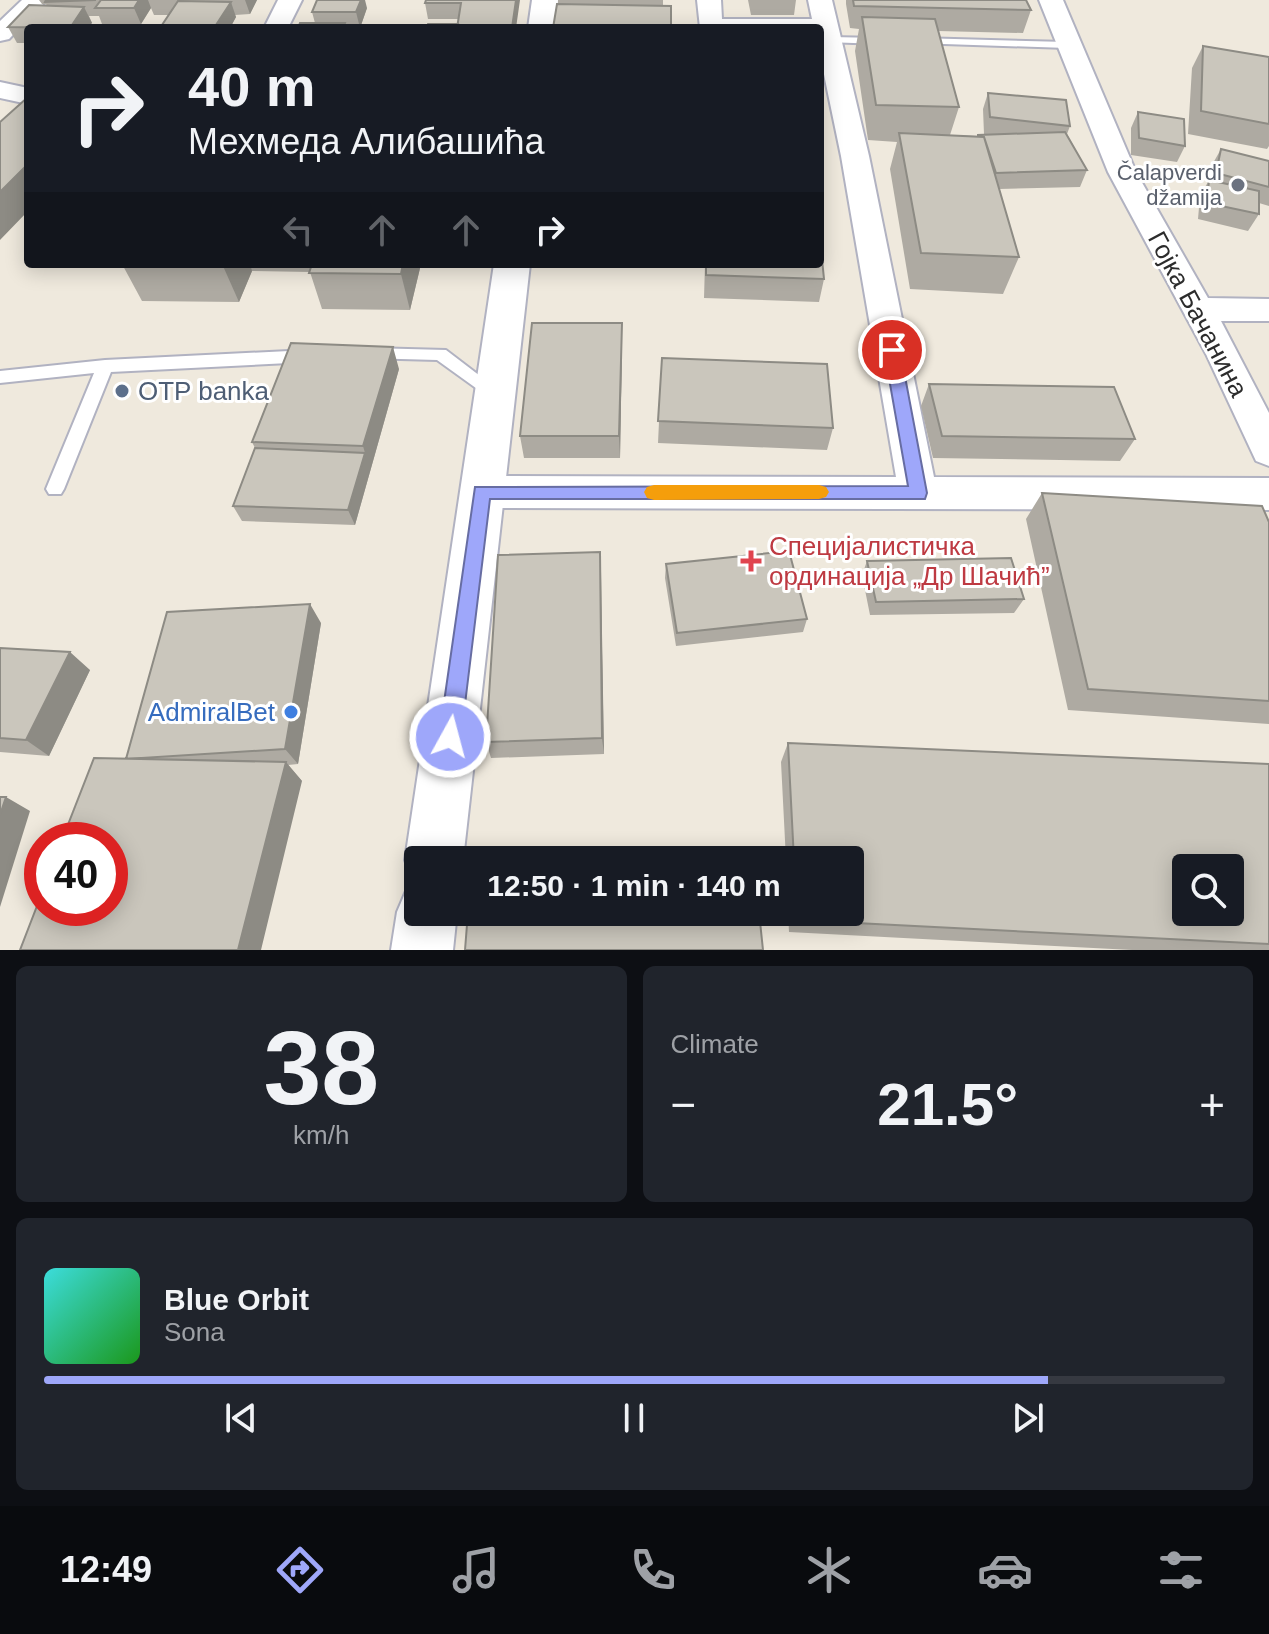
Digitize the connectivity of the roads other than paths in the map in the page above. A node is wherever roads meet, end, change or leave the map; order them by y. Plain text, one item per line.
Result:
1 (35, 0) edge
2 (290, 0) edge
3 (545, 0) edge
4 (709, 0) edge
5 (1051, 0) edge
6 (825, 22) edge
7 (278, 24) edge
8 (542, 24) edge
9 (711, 24) edge
10 (768, 24) edge
11 (0, 34) edge
12 (893, 41) edge
13 (909, 41) edge
14 (1067, 45) junction
15 (0, 90) edge
16 (24, 95) edge
17 (511, 268) edge
18 (1198, 309) junction
19 (1269, 310) edge
20 (353, 354) edge
21 (322, 356) edge
22 (105, 366) junction
23 (0, 377) edge
24 (493, 392) junction
25 (1269, 451) edge
26 (55, 489) dead end
27 (482, 492) junction
28 (918, 493) junction
29 (1269, 494) edge
30 (436, 846) edge
31 (425, 926) edge
32 (422, 950) edge

1 - 11 street
2 - 7 street
3 - 8 street
4 - 9 street
5 - 14 street, Гојка Бачанина
6 - 10 street
6 - 12 lane
6 - 28 street
13 - 14 lane
14 - 18 street, Гојка Бачанина
15 - 16 street
17 - 24 street
18 - 19 street
18 - 25 street, Гојка Бачанина
20 - 24 lane
21 - 22 lane
22 - 23 lane
22 - 26 lane
24 - 27 street
27 - 28 street
27 - 30 street
28 - 29 street
31 - 32 street

